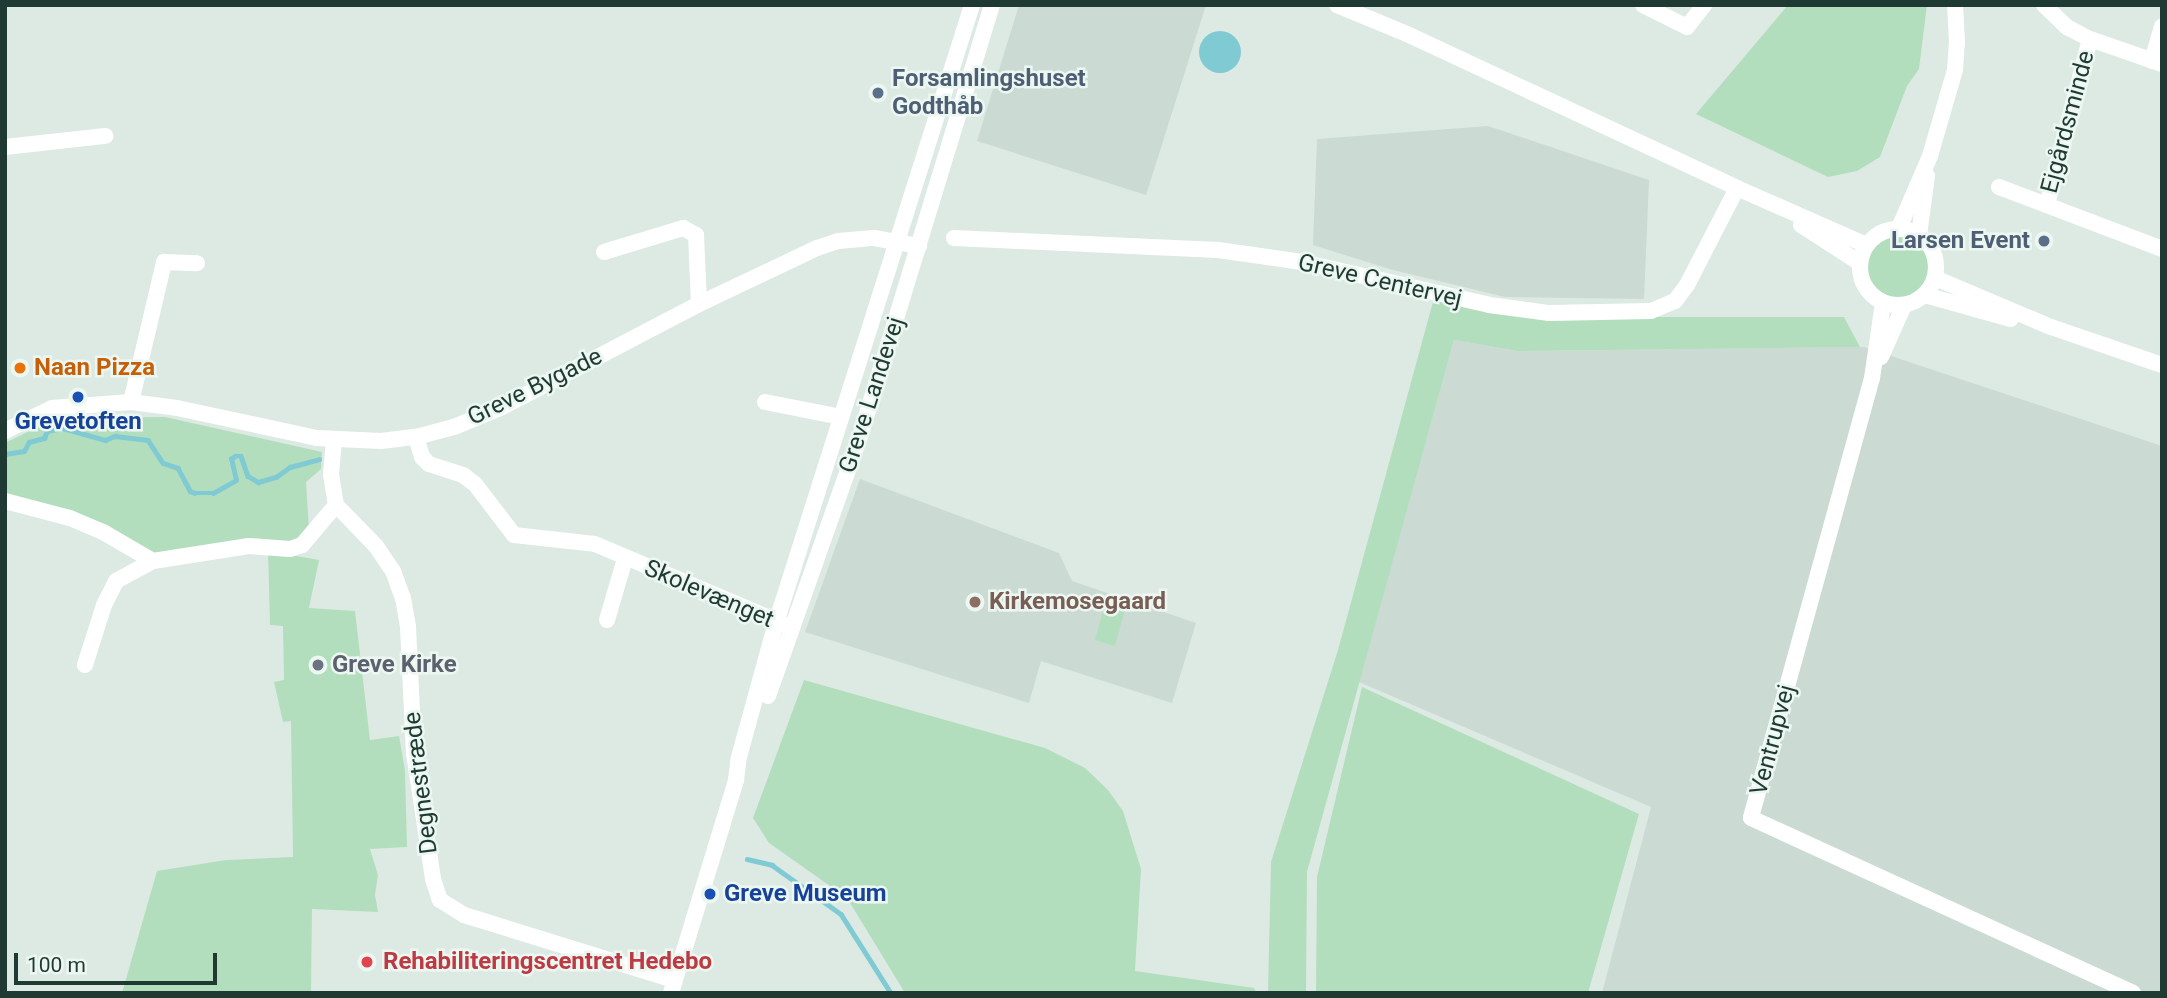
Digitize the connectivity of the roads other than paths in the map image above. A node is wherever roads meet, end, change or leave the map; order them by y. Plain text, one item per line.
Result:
1 (972, 5) edge
2 (992, 5) edge
3 (1338, 5) edge
4 (1643, 5) edge
5 (1704, 5) edge
6 (1955, 5) edge
7 (2045, 5) edge
8 (2162, 26) edge
9 (2090, 39) junction
10 (2157, 62) edge
11 (105, 136) dead end
12 (5, 147) edge
13 (1930, 156) junction
14 (1999, 187) dead end
15 (1737, 188) junction
16 (1764, 201) junction
17 (2047, 205) junction
18 (1899, 228) junction
19 (1919, 234) junction
20 (954, 238) dead end
21 (895, 242) junction
22 (1866, 245) junction
23 (919, 246) junction
24 (2162, 249) edge
25 (604, 251) dead end
26 (197, 263) dead end
27 (1860, 263) junction
28 (1935, 278) junction
29 (1924, 295) junction
30 (1883, 303) junction
31 (699, 304) junction
32 (1903, 305) junction
33 (2051, 327) junction
34 (2162, 365) edge
35 (1872, 378) junction
36 (131, 402) junction
37 (765, 402) dead end
38 (841, 417) junction
39 (5, 431) edge
40 (416, 437) junction
41 (334, 440) junction
42 (5, 501) edge
43 (336, 505) junction
44 (625, 559) junction
45 (153, 561) junction
46 (607, 620) dead end
47 (784, 625) junction
48 (85, 666) dead end
49 (673, 986) edge
50 (2133, 993) edge

1 - 21 street, Greve Landevej
2 - 23 street, Greve Landevej
3 - 15 street
4 - 5 street
6 - 13 street
7 - 9 street, Ejgårdsminde
8 - 10 street, Ejgårdsminde
9 - 10 street, Ejgårdsminde
9 - 17 street, Ejgårdsminde
11 - 12 street
13 - 18 street
13 - 19 street
14 - 17 street, Ejgårdsminde
15 - 16 street
15 - 20 street, Greve Centervej
16 - 22 street
16 - 27 street
17 - 24 street, Ejgårdsminde
18 - 19 street
18 - 22 street
19 - 28 street
21 - 23 street, Greve Bygade
21 - 31 street, Greve Bygade
21 - 38 street, Greve Landevej
22 - 27 street
23 - 47 street, Greve Landevej
25 - 31 street
26 - 36 street
27 - 30 street
28 - 29 street
28 - 33 street
29 - 32 street
29 - 33 street
30 - 32 street
30 - 35 street, Ventrupvej
31 - 40 street, Greve Bygade
32 - 35 street, Ventrupvej
33 - 34 street
35 - 50 street, Ventrupvej
36 - 39 street, Greve Bygade
36 - 41 street, Greve Bygade
37 - 38 street, Greve Landevej
38 - 47 street, Greve Landevej
40 - 41 street, Greve Bygade
40 - 44 street, Skolevænget
41 - 43 street
42 - 45 street
43 - 45 street
43 - 49 street, Degnestræde
44 - 46 street, Skolevænget
44 - 47 street, Skolevænget
45 - 48 street
47 - 49 street, Greve Landevej

